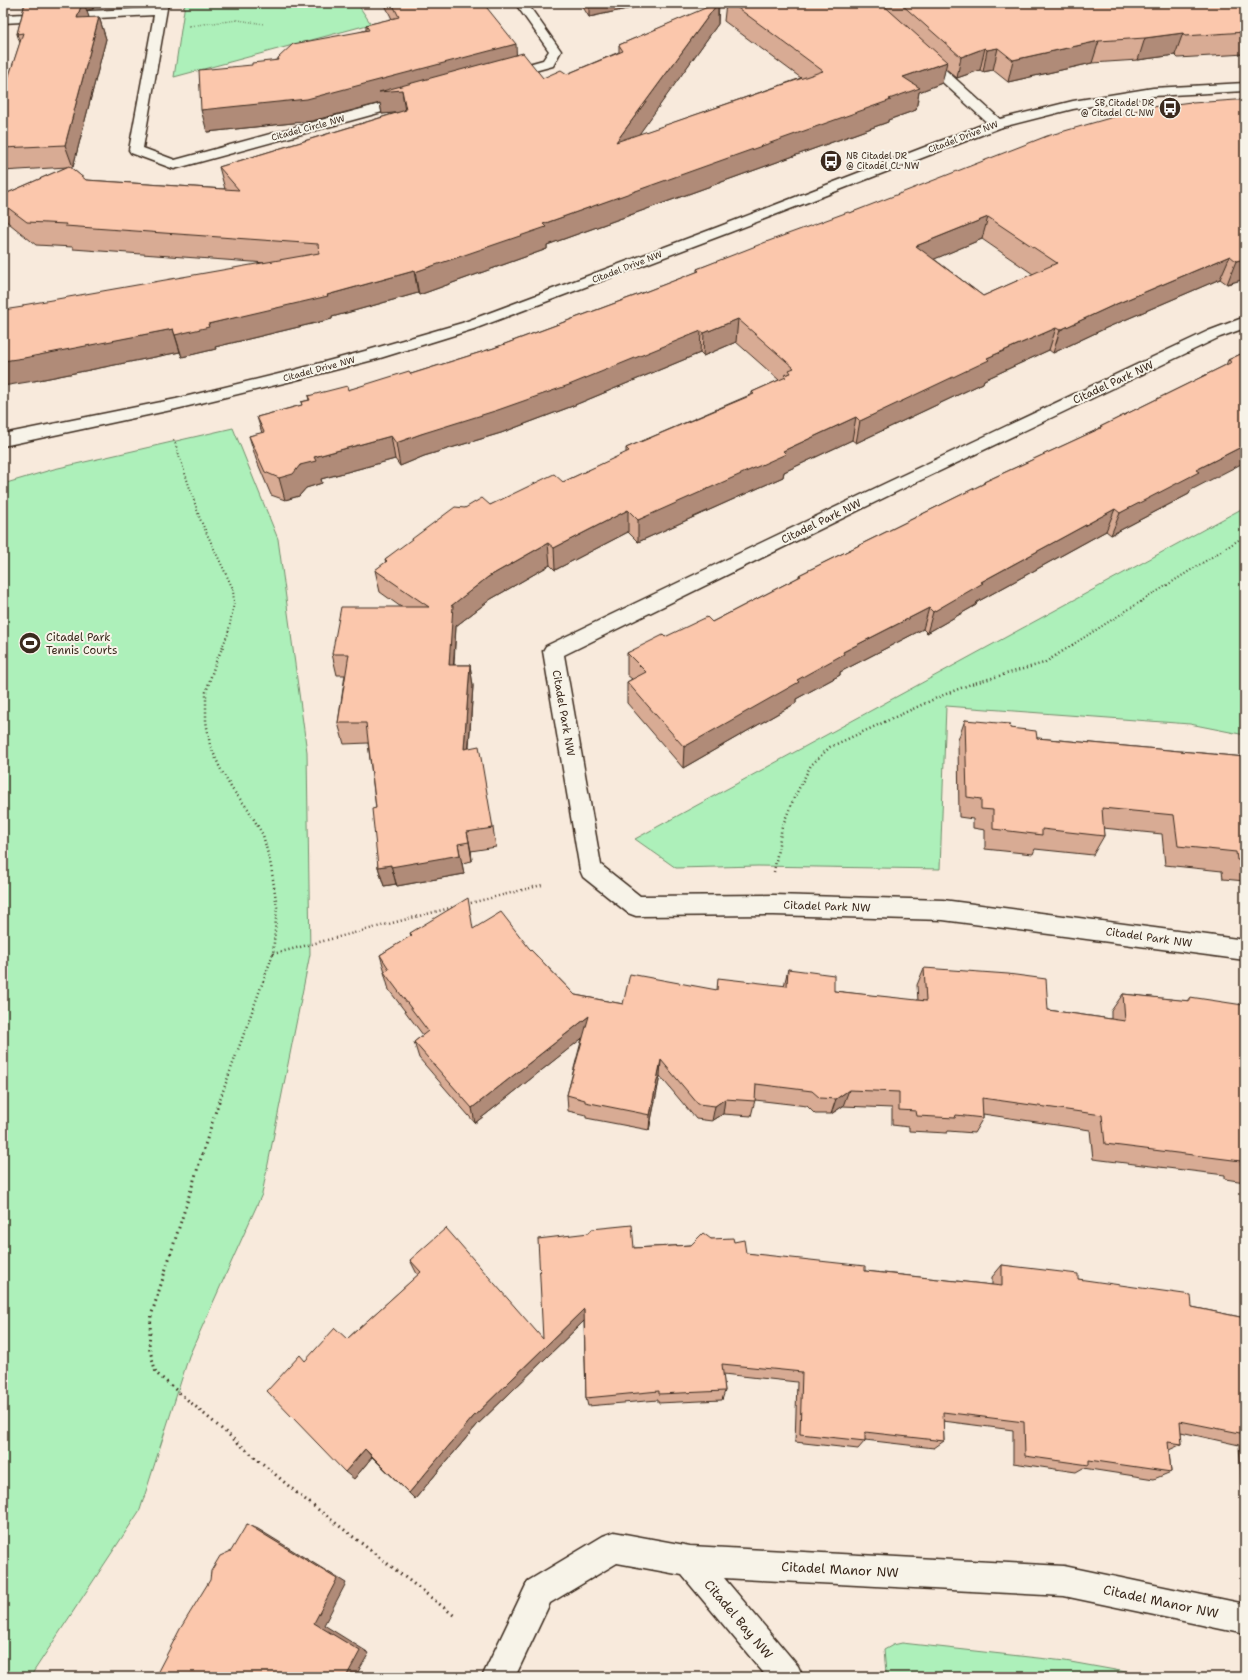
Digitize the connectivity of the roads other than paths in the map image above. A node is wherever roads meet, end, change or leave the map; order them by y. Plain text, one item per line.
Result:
1 (521, 3) edge
2 (161, 7) edge
3 (3, 19) edge
4 (915, 50) edge
5 (494, 77) edge
6 (1245, 87) edge
7 (426, 96) edge
8 (997, 124) junction
9 (1245, 322) edge
10 (3, 440) edge
11 (1245, 950) edge
12 (690, 1561) junction
13 (1245, 1619) edge
14 (498, 1677) edge
15 (787, 1677) edge

1 - 5 street
2 - 3 street, Citadel Circle NW
2 - 7 street, Citadel Circle NW
4 - 8 street
6 - 8 street, Citadel Drive NW
8 - 10 street, Citadel Drive NW
9 - 11 street, Citadel Park NW
12 - 13 street, Citadel Manor NW
12 - 14 street, Citadel Manor NW
12 - 15 street, Citadel Bay NW

